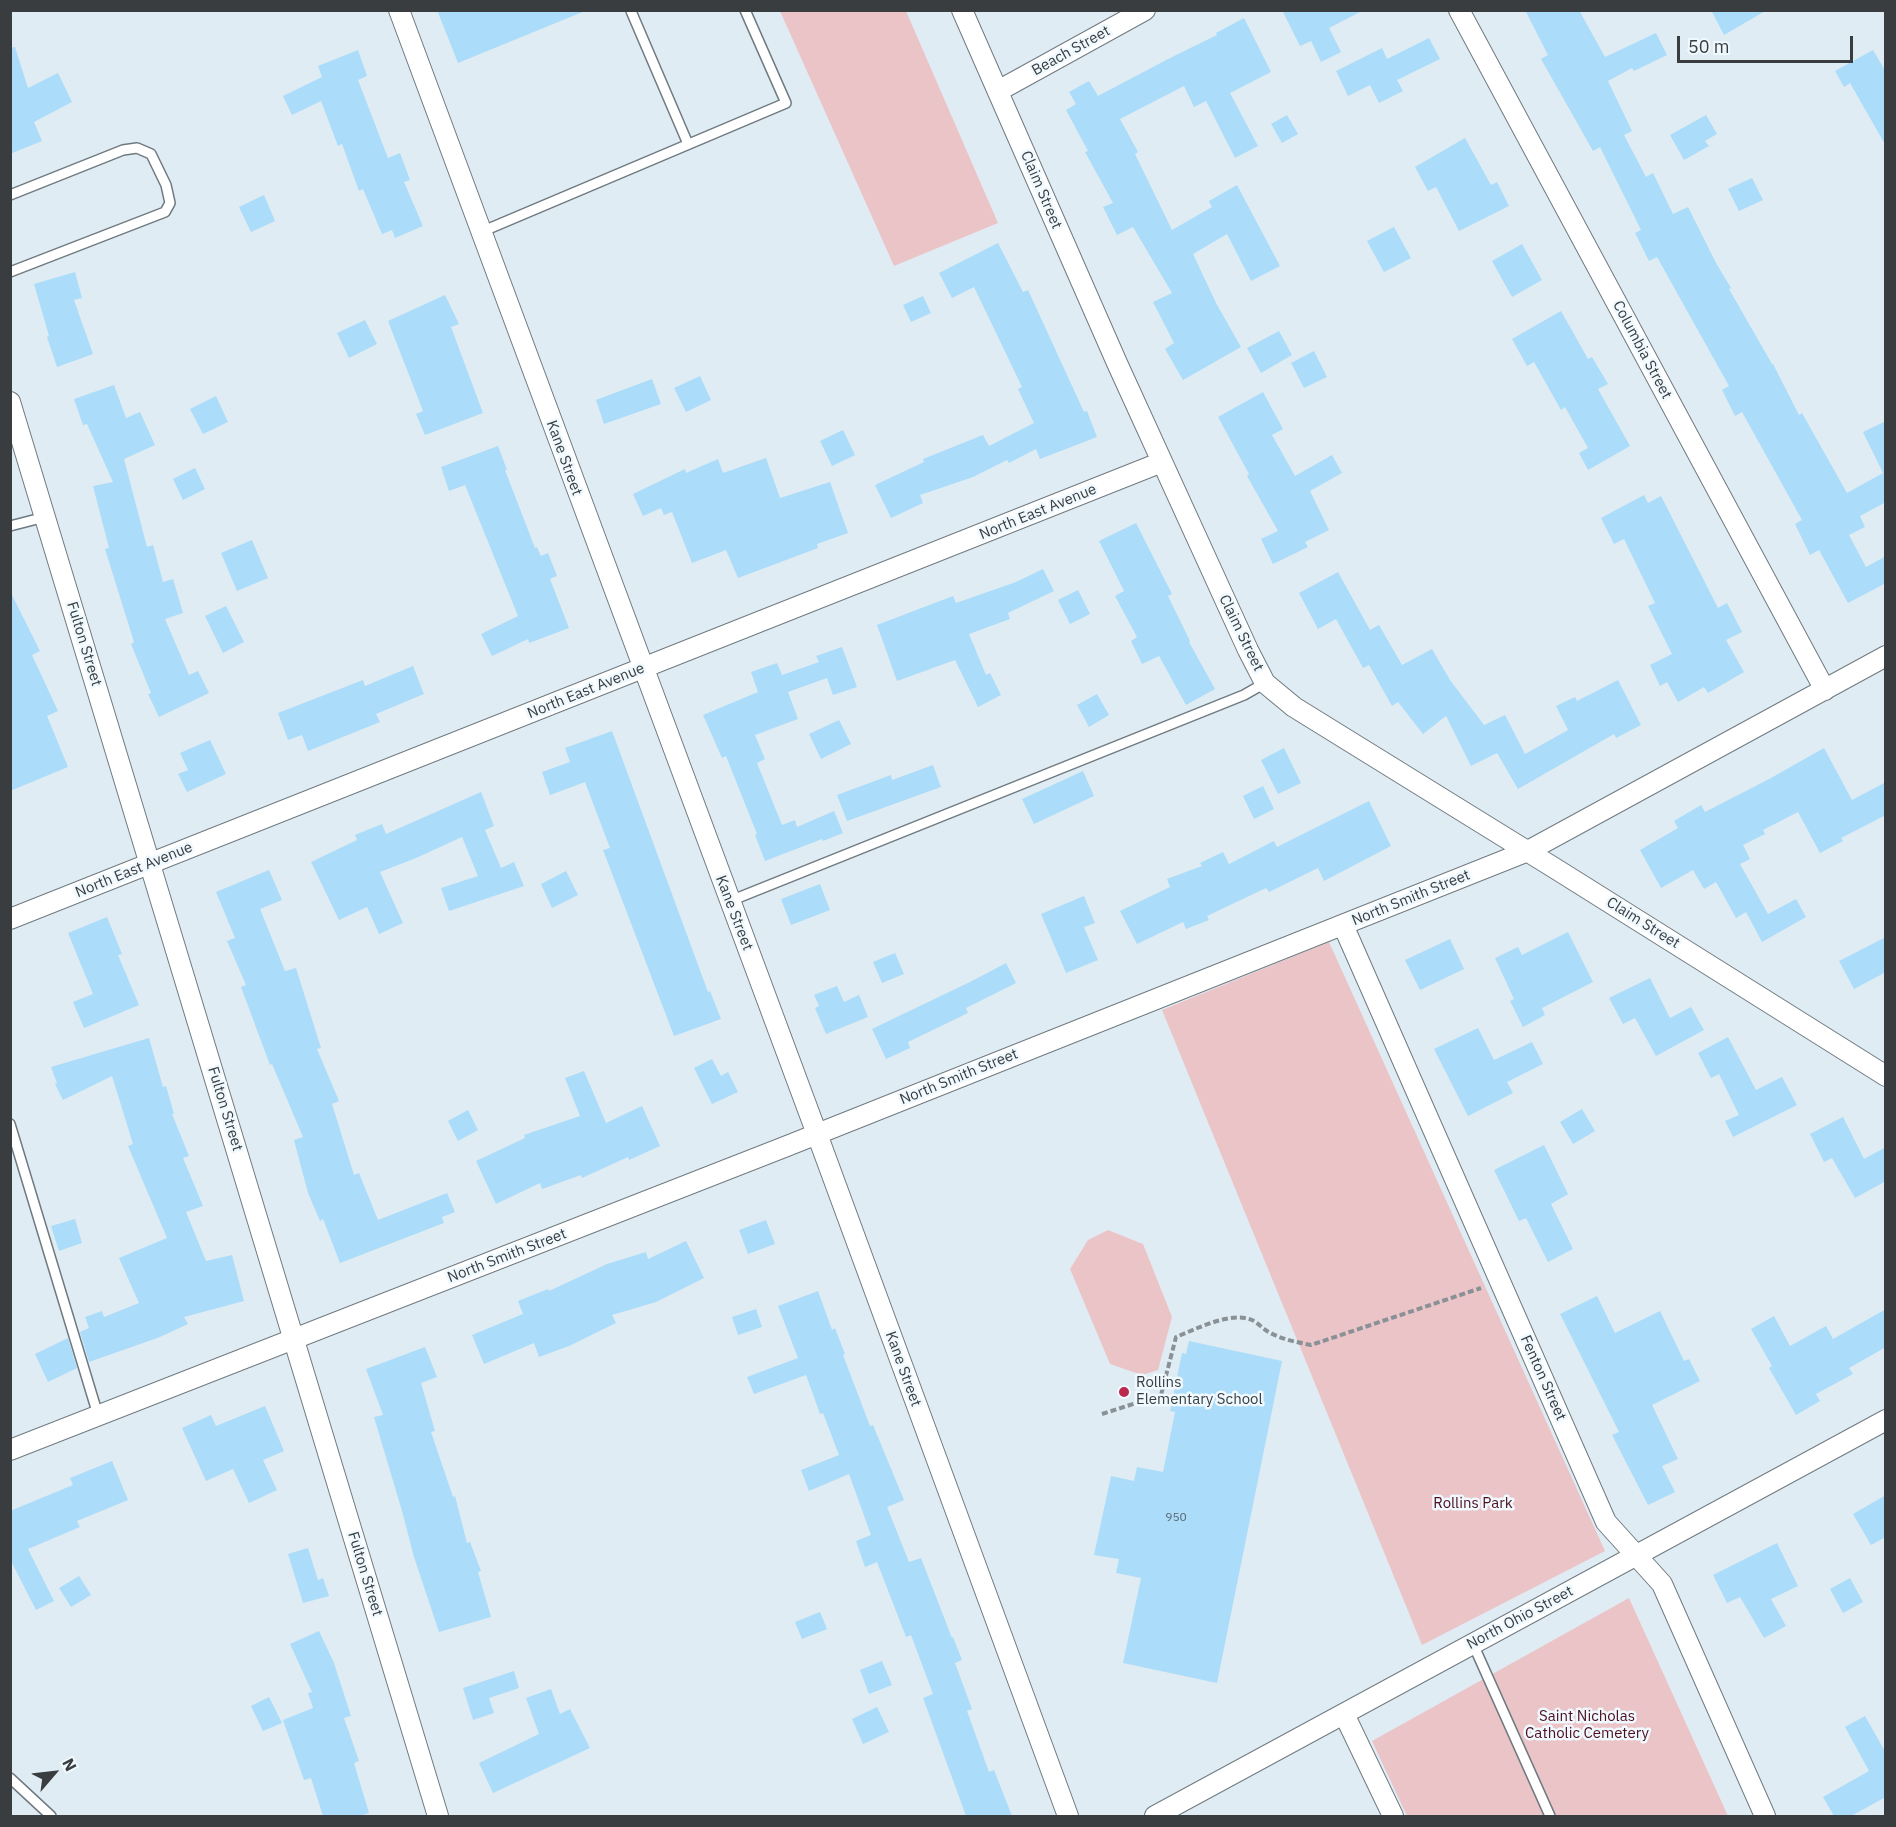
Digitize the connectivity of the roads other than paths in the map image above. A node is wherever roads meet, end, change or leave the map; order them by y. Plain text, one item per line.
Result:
1 (399, 10) edge
2 (745, 10) edge
3 (1459, 10) edge
4 (631, 11) edge
5 (965, 12) edge
6 (1135, 13) edge
7 (998, 91) junction
8 (688, 144) junction
9 (10, 195) edge
10 (481, 232) junction
11 (10, 272) edge
12 (10, 402) edge
13 (1162, 462) junction
14 (45, 517) junction
15 (10, 526) edge
16 (1886, 656) edge
17 (642, 669) junction
18 (1266, 682) junction
19 (1825, 690) junction
20 (1528, 851) junction
21 (150, 863) junction
22 (730, 901) junction
23 (10, 920) edge
24 (1343, 925) junction
25 (1886, 1076) edge
26 (10, 1124) edge
27 (817, 1134) junction
28 (294, 1339) junction
29 (98, 1415) junction
30 (1886, 1420) edge
31 (10, 1450) edge
32 (1638, 1555) junction
33 (1473, 1644) junction
34 (1344, 1714) junction
35 (10, 1778) edge
36 (51, 1816) edge
37 (438, 1816) edge
38 (1068, 1816) edge
39 (1155, 1816) edge
40 (1393, 1816) edge
41 (1550, 1816) edge
42 (1765, 1816) edge

1 - 10 street, Kane Street
2 - 8 lane
3 - 19 street, Columbia Street
4 - 8 lane
5 - 7 street, Claim Street
6 - 7 street, Beach Street
7 - 13 street, Claim Street
8 - 10 lane
9 - 11 lane
10 - 17 street, Kane Street
12 - 14 street, Fulton Street
13 - 17 street, North East Avenue
13 - 18 street, Claim Street
14 - 15 lane
14 - 21 street, Fulton Street
16 - 19 street, North Smith Street
17 - 21 street, North East Avenue
17 - 22 street, Kane Street
18 - 20 street, Claim Street
18 - 22 lane
19 - 20 street, North Smith Street
20 - 24 street, North Smith Street
20 - 25 street, Claim Street
21 - 23 street, North East Avenue
21 - 28 street, Fulton Street
22 - 27 street, Kane Street
24 - 27 street, North Smith Street
24 - 32 street, Fenton Street
26 - 29 lane
27 - 28 street, North Smith Street
27 - 38 street, Kane Street
28 - 29 street, North Smith Street
28 - 37 street, Fulton Street
29 - 31 street, North Smith Street
30 - 32 street, North Ohio Street
32 - 33 street, North Ohio Street
32 - 42 street, Fenton Street
33 - 34 street, North Ohio Street
33 - 41 lane
34 - 39 street, North Ohio Street
34 - 40 street
35 - 36 lane

